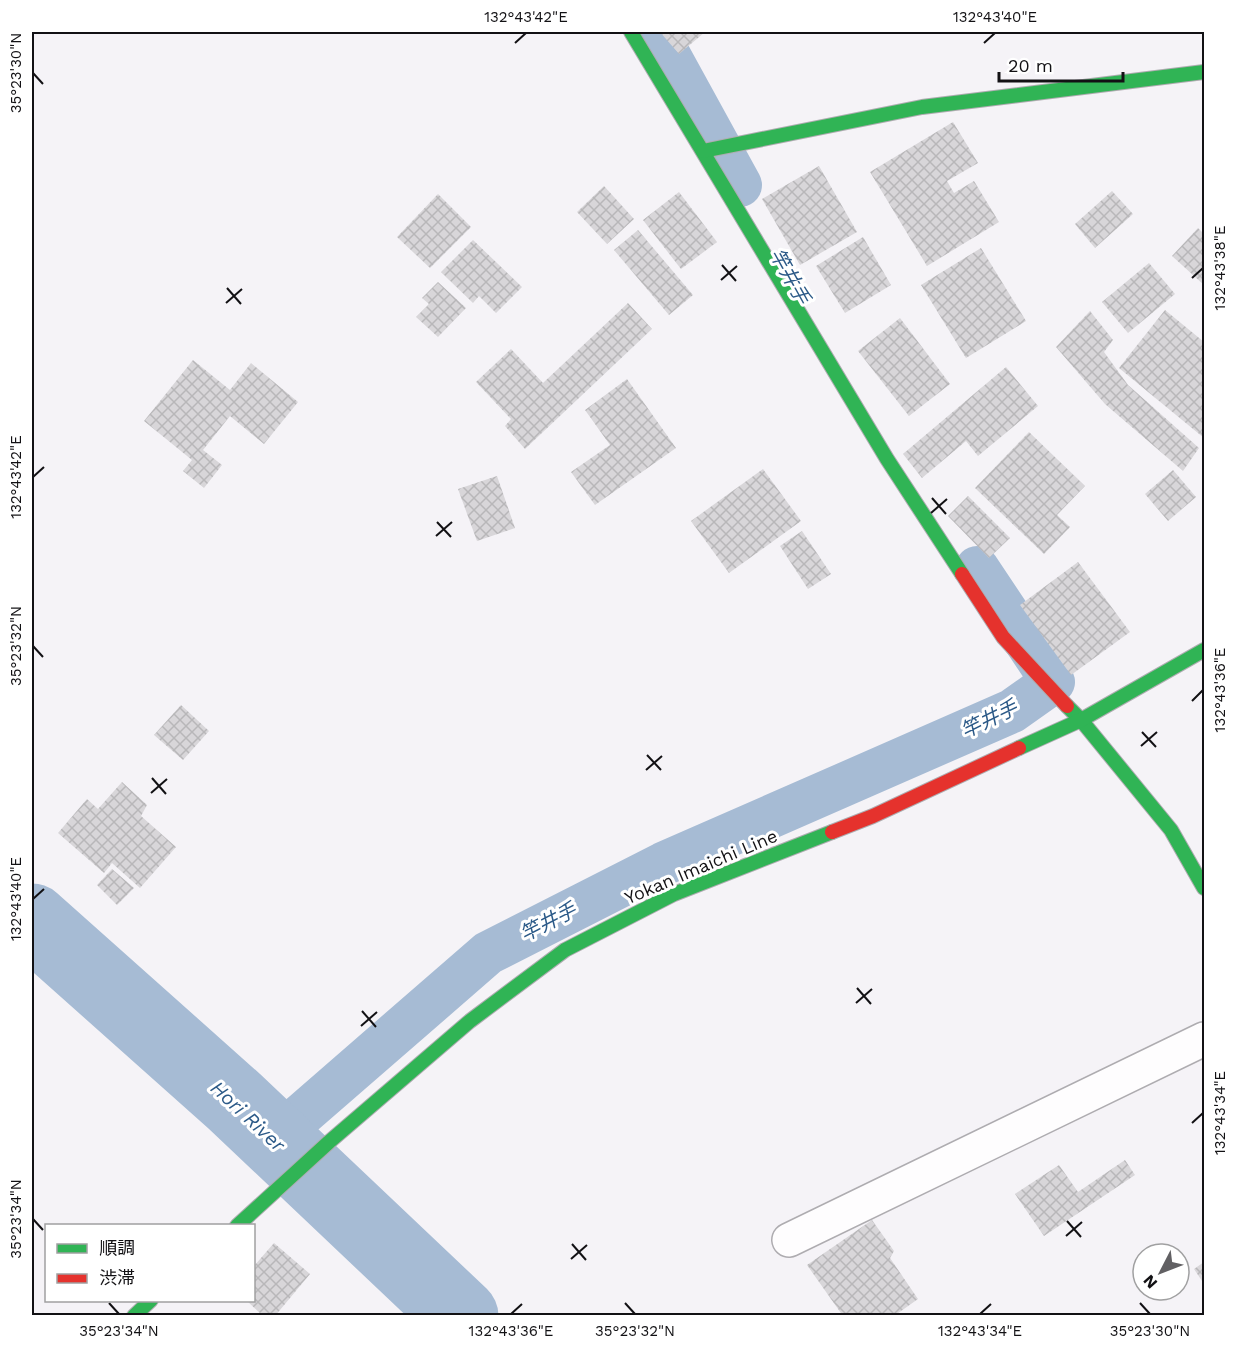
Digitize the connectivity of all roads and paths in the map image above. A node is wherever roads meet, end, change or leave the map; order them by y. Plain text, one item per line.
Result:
1 (631, 32) edge
2 (1204, 72) edge
3 (703, 151) junction
4 (1204, 650) edge
5 (1081, 720) junction
6 (1204, 888) edge
7 (1204, 1039) edge
8 (239, 1224) edge
9 (789, 1240) dead end
10 (149, 1302) edge
11 (134, 1316) edge

1 - 3 street
2 - 3 street
3 - 5 street
4 - 5 street, Yokan Imaichi Line
5 - 6 street
5 - 8 street, Yokan Imaichi Line
7 - 9 street
10 - 11 street

